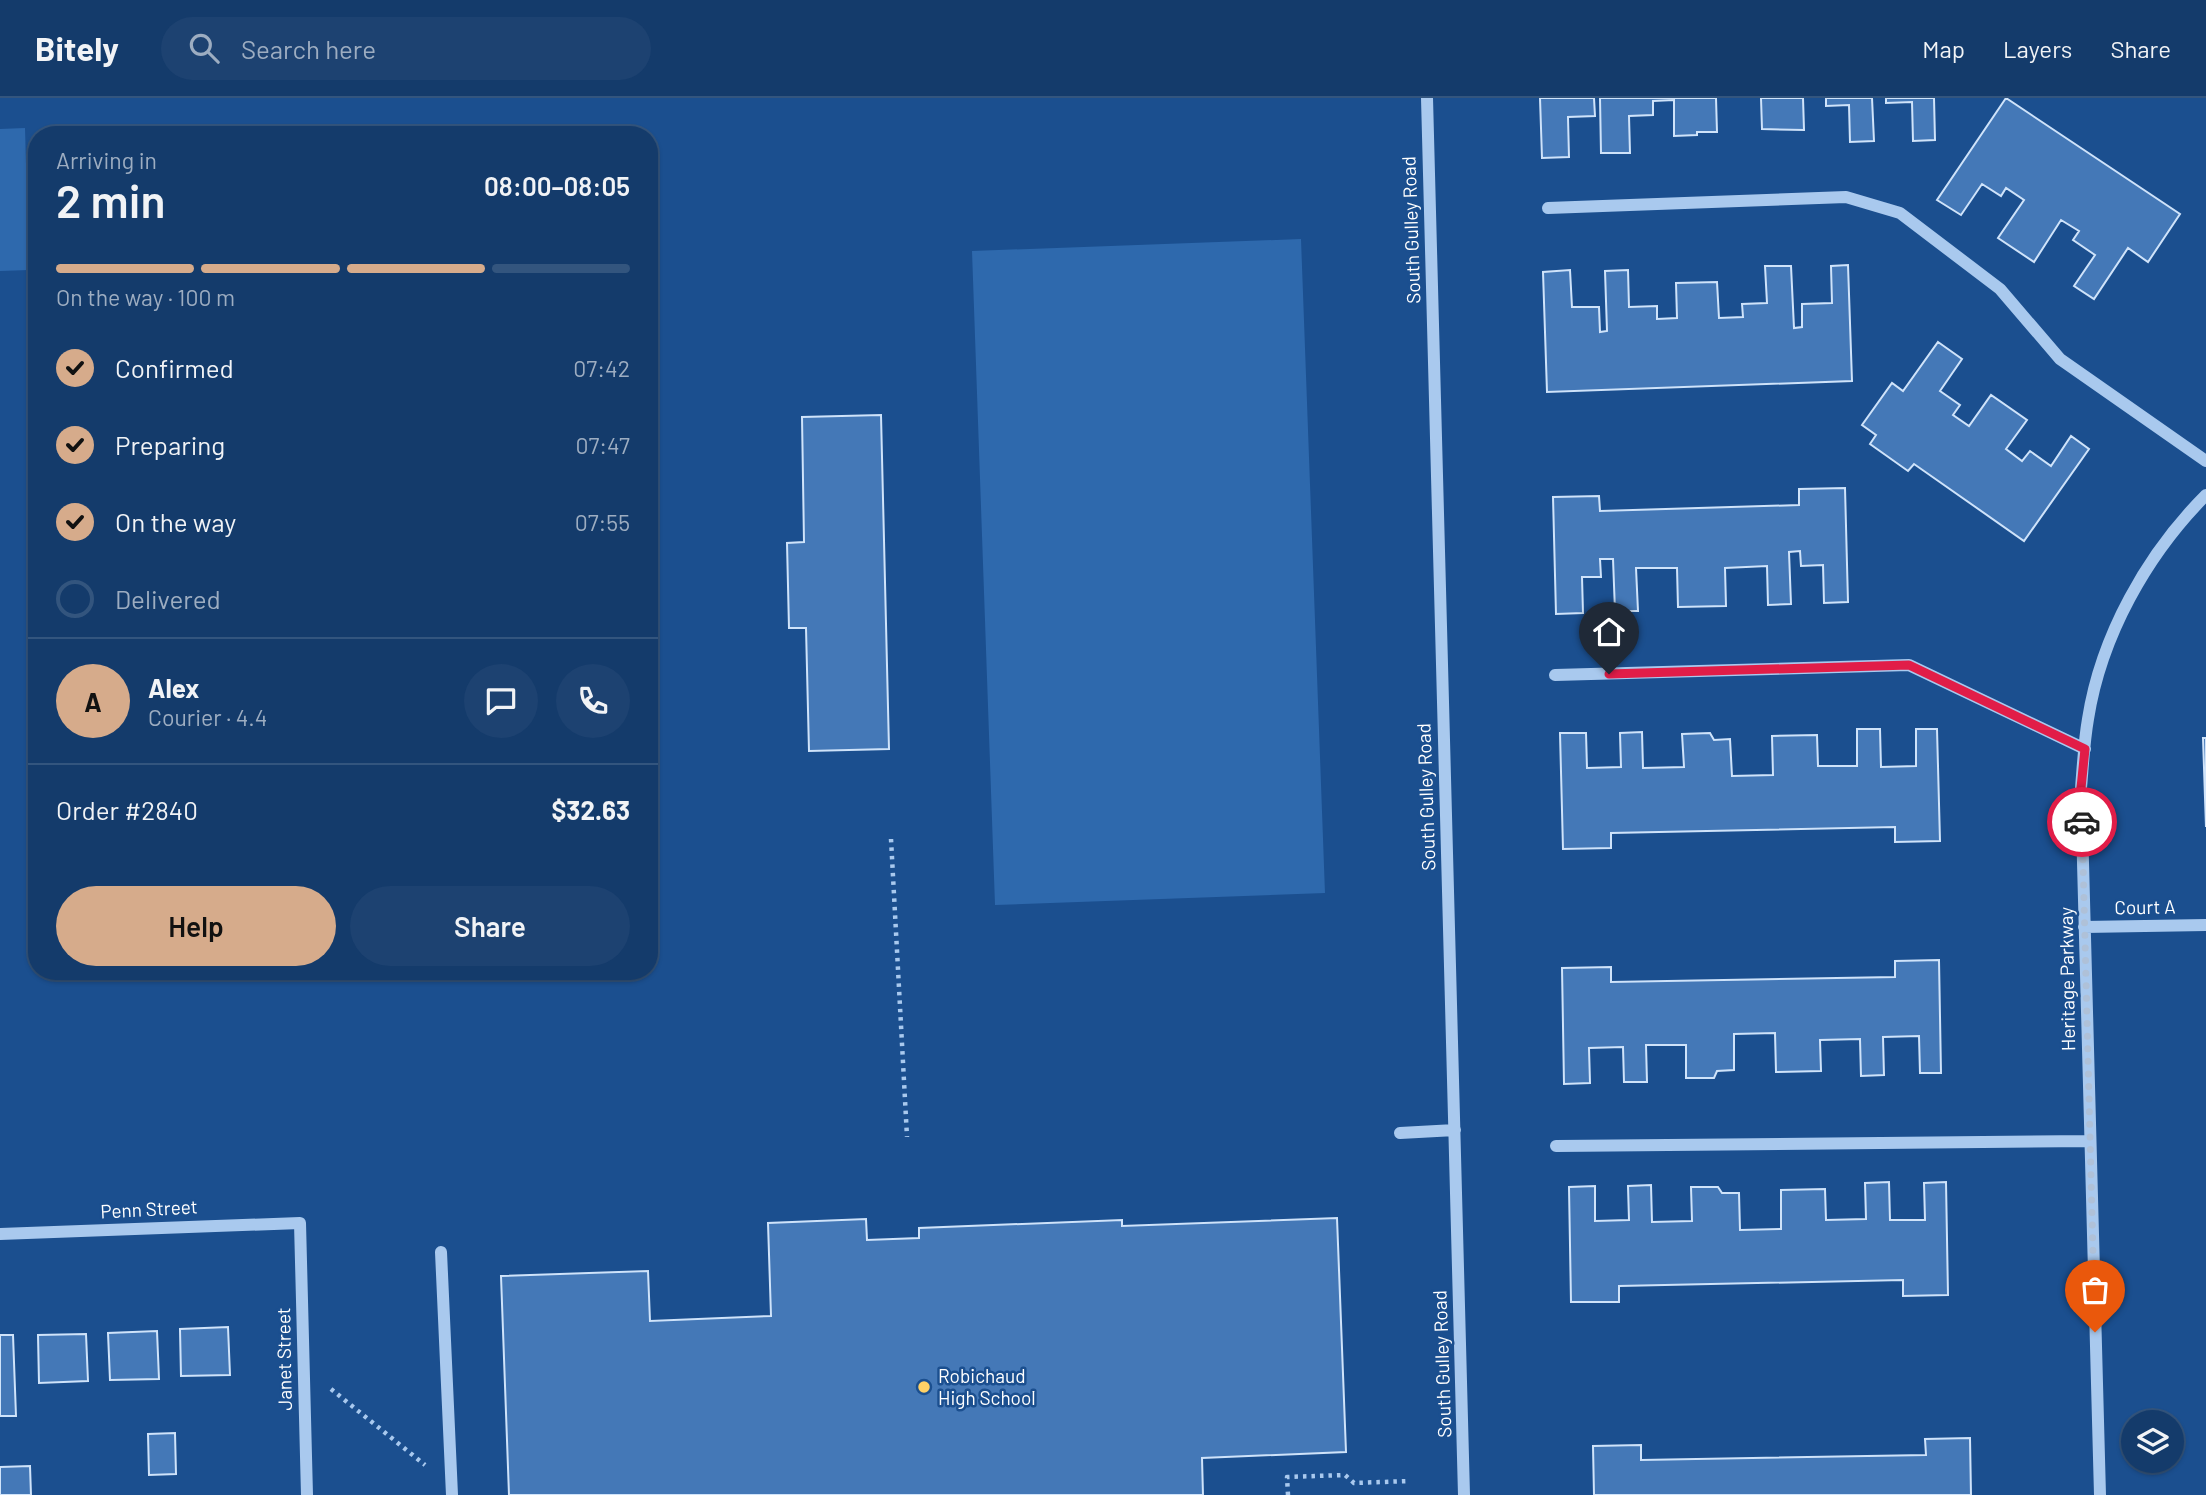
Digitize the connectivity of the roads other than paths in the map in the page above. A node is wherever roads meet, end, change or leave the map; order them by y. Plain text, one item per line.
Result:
1 (1427, 98) edge
2 (1548, 208) dead end
3 (2206, 461) edge
4 (2206, 495) edge
5 (1555, 675) dead end
6 (2085, 749) junction
7 (2206, 925) edge
8 (2084, 927) junction
9 (1455, 1130) junction
10 (1400, 1133) dead end
11 (2090, 1141) junction
12 (1556, 1146) dead end
13 (300, 1223) joint
14 (0, 1234) edge
15 (441, 1252) dead end
16 (307, 1495) edge
17 (452, 1495) edge
18 (1464, 1495) edge
19 (2099, 1495) edge

1 - 9 street, South Gulley Road
2 - 3 street
4 - 6 street, Heritage Parkway
5 - 6 street
6 - 8 street, Heritage Parkway
7 - 8 street, Court A
8 - 11 street, Heritage Parkway
9 - 10 street
9 - 18 street, South Gulley Road
11 - 12 street
11 - 19 street, Heritage Parkway
13 - 14 street, Penn Street
13 - 16 street, Janet Street
15 - 17 street

